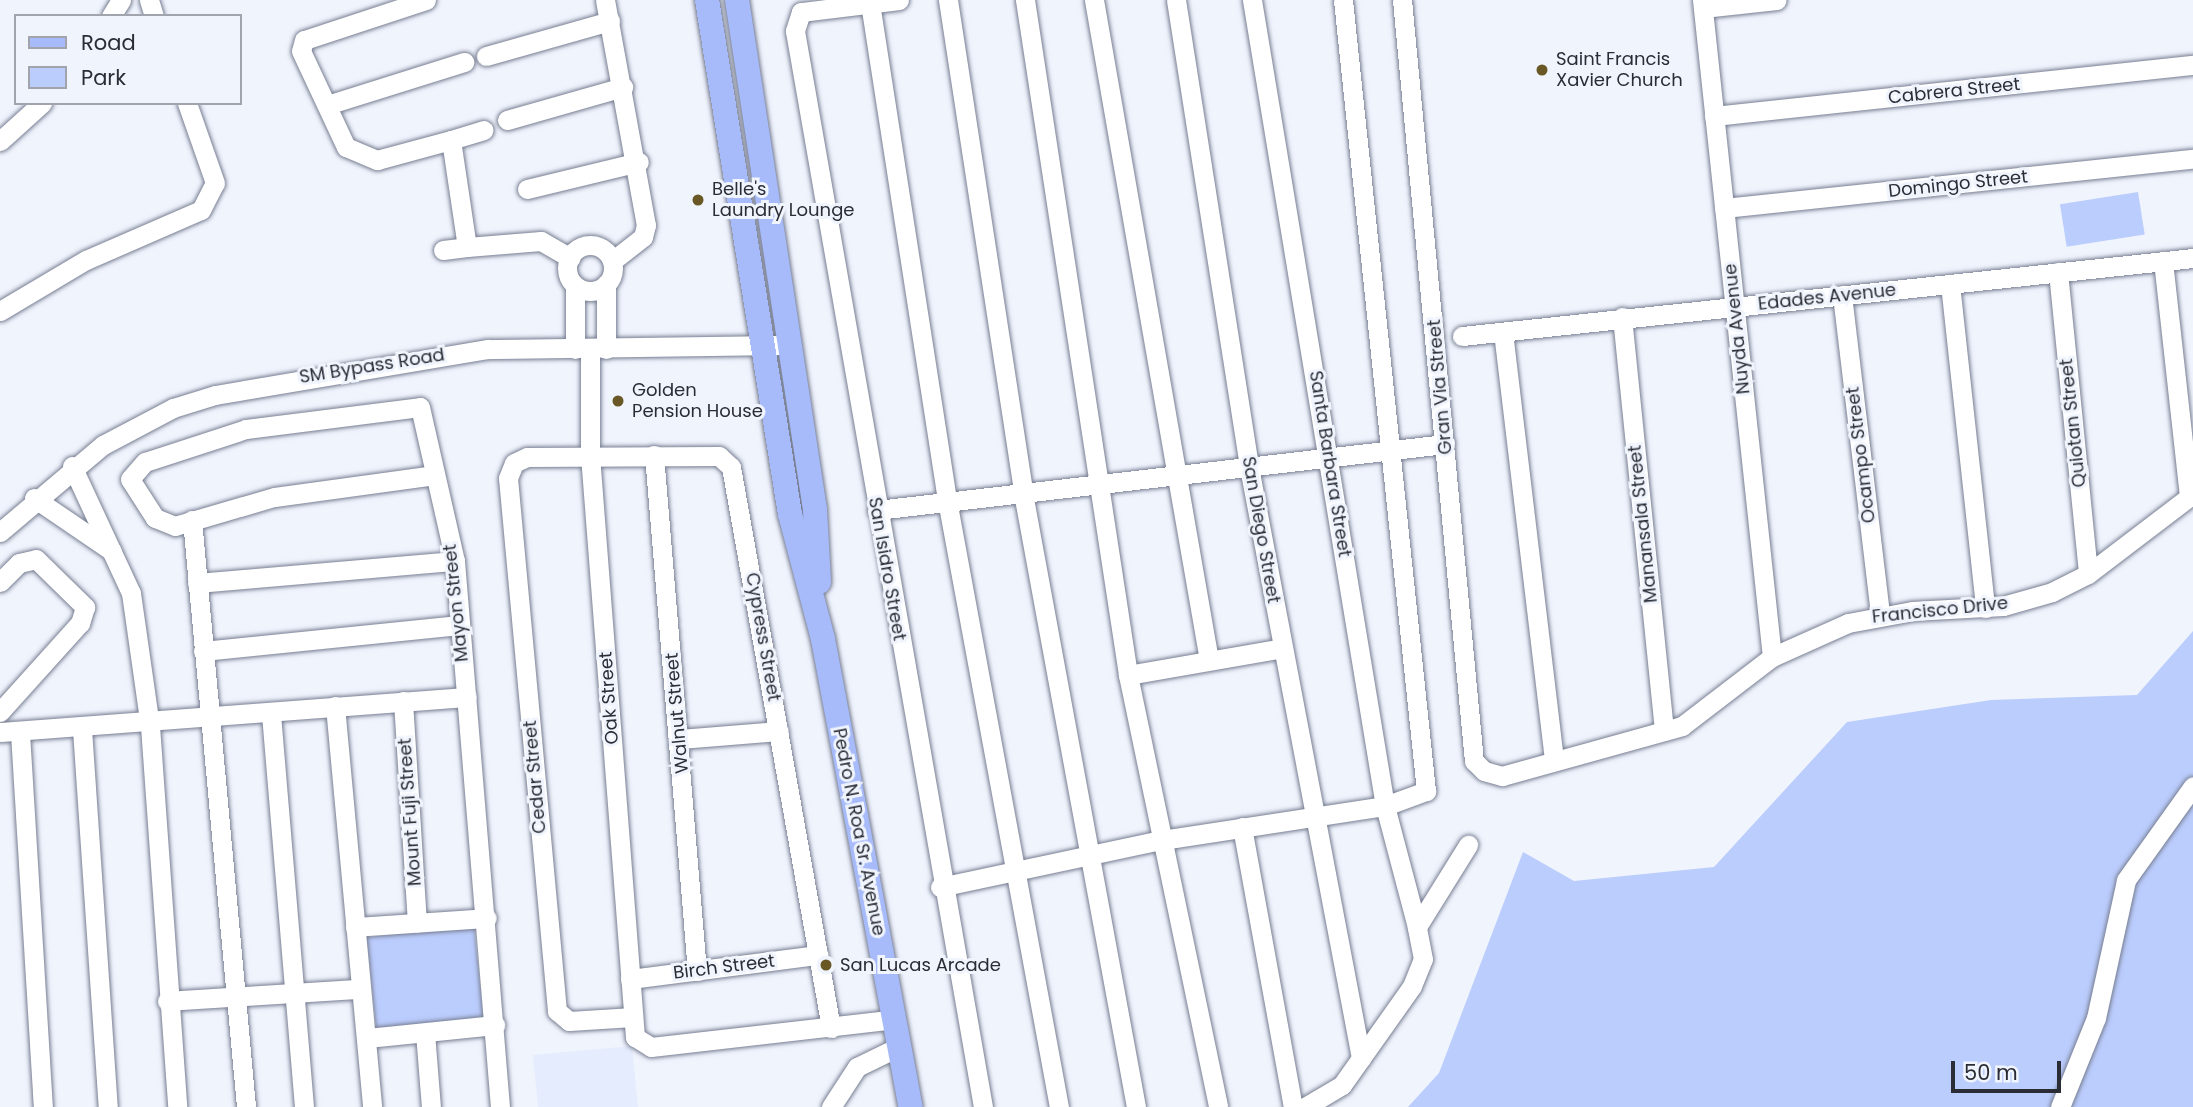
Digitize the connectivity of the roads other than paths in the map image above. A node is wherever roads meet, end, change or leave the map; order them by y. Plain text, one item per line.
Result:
1 (426, 0) edge
2 (605, 0) edge
3 (707, 0) edge
4 (737, 0) edge
5 (899, 0) edge
6 (948, 0) edge
7 (1025, 0) edge
8 (1094, 0) edge
9 (1176, 0) edge
10 (1252, 0) edge
11 (1343, 0) edge
12 (1402, 0) edge
13 (1777, 0) edge
14 (870, 3) junction
15 (1702, 4) edge
16 (610, 21) junction
17 (486, 56) dead end
18 (464, 62) dead end
19 (2193, 65) edge
20 (623, 87) junction
21 (41, 105) edge
22 (188, 105) edge
23 (327, 106) junction
24 (1714, 116) junction
25 (507, 120) dead end
26 (483, 130) dead end
27 (451, 140) junction
28 (0, 141) edge
29 (2193, 159) edge
30 (639, 162) junction
31 (527, 189) dead end
32 (1724, 208) junction
33 (467, 247) junction
34 (443, 250) dead end
35 (570, 258) junction
36 (2193, 258) edge
37 (612, 261) junction
38 (2163, 261) junction
39 (2058, 272) junction
40 (606, 284) junction
41 (1950, 284) junction
42 (575, 286) junction
43 (1842, 295) junction
44 (1734, 307) junction
45 (0, 311) edge
46 (1622, 317) junction
47 (1503, 332) junction
48 (1462, 337) dead end
49 (763, 345) junction
50 (789, 345) junction
51 (590, 349) junction
52 (1445, 444) junction
53 (1387, 451) junction
54 (590, 454) junction
55 (654, 455) junction
56 (1329, 456) junction
57 (514, 463) joint
58 (72, 466) junction
59 (1250, 467) junction
60 (435, 475) junction
61 (1175, 477) junction
62 (1098, 486) junction
63 (1023, 493) junction
64 (2191, 495) edge
65 (34, 498) junction
66 (947, 500) junction
67 (877, 510) junction
68 (192, 520) junction
69 (0, 532) edge
70 (113, 551) junction
71 (455, 561) junction
72 (2088, 575) junction
73 (0, 582) edge
74 (197, 583) junction
75 (1984, 608) junction
76 (1880, 614) junction
77 (457, 625) junction
78 (823, 639) junction
79 (1282, 648) junction
80 (203, 651) junction
81 (1772, 657) junction
82 (1209, 660) junction
83 (1128, 675) junction
84 (467, 697) junction
85 (403, 701) junction
86 (335, 706) junction
87 (0, 712) edge
88 (271, 714) junction
89 (210, 720) junction
90 (150, 726) junction
91 (82, 729) junction
92 (779, 731) junction
93 (1664, 731) junction
94 (10, 732) edge
95 (680, 739) junction
96 (1554, 759) junction
97 (1483, 771) joint
98 (2193, 786) edge
99 (1385, 806) junction
100 (1315, 813) junction
101 (1242, 827) junction
102 (1162, 840) junction
103 (1468, 845) dead end
104 (1089, 857) junction
105 (1014, 871) junction
106 (940, 887) junction
107 (487, 918) junction
108 (417, 923) junction
109 (355, 927) junction
110 (1417, 927) junction
111 (818, 955) junction
112 (696, 971) junction
113 (630, 979) junction
114 (359, 989) junction
115 (293, 991) junction
116 (235, 998) junction
117 (167, 1001) junction
118 (633, 1017) junction
119 (895, 1019) junction
120 (495, 1025) junction
121 (831, 1028) junction
122 (425, 1033) junction
123 (366, 1038) junction
124 (900, 1046) junction
125 (1361, 1058) junction
126 (43, 1107) edge
127 (108, 1107) edge
128 (177, 1107) edge
129 (246, 1107) edge
130 (304, 1107) edge
131 (372, 1107) edge
132 (431, 1107) edge
133 (500, 1107) edge
134 (831, 1107) edge
135 (911, 1107) edge
136 (983, 1107) edge
137 (1059, 1107) edge
138 (1136, 1107) edge
139 (1218, 1107) edge
140 (1293, 1107) edge
141 (1305, 1107) edge
142 (2060, 1107) edge

1 - 23 street
2 - 16 street
3 - 49 main road, Pedro N. Roa Sr. Avenue
4 - 50 main road, Pedro N. Roa Sr. Avenue
5 - 14 street
6 - 63 street
7 - 62 street
8 - 61 street
9 - 59 street, San Diego Street
10 - 56 street, Santa Barbara Street
11 - 53 street
12 - 52 street, Gran Via Street
13 - 15 street
14 - 66 street
14 - 67 street, San Isidro Street
15 - 24 street, Nuyda Avenue
16 - 17 street
16 - 20 street
18 - 23 street
19 - 24 street, Cabrera Street
20 - 25 street
20 - 30 street
21 - 28 street
22 - 45 street
23 - 27 street
24 - 32 street, Nuyda Avenue
26 - 27 street
27 - 33 street
29 - 32 street, Domingo Street
30 - 31 street
30 - 37 street
32 - 44 street, Nuyda Avenue
33 - 34 street
33 - 35 street
35 - 37 street
35 - 42 street
36 - 38 street, Edades Avenue
37 - 40 street
38 - 39 street, Edades Avenue
38 - 64 street
39 - 41 street, Edades Avenue
39 - 72 street, Quiotan Street
40 - 42 street
40 - 51 street
41 - 43 street, Edades Avenue
41 - 75 street
42 - 51 street
43 - 44 street, Edades Avenue
43 - 76 street, Ocampo Street
44 - 46 street, Edades Avenue
44 - 81 street, Nuyda Avenue
46 - 47 street, Edades Avenue
46 - 93 street, Manansala Street
47 - 48 street, Edades Avenue
47 - 96 street
49 - 50 street, SM Bypass Road
49 - 51 street, SM Bypass Road
49 - 78 main road, Pedro N. Roa Sr. Avenue
50 - 78 main road, Pedro N. Roa Sr. Avenue
51 - 54 street, Oak Street
51 - 58 street, SM Bypass Road
52 - 53 street
52 - 97 street, Gran Via Street
53 - 56 street
53 - 99 street
54 - 55 street, Cypress Street
54 - 57 street, Cypress Street
54 - 113 street, Oak Street
55 - 92 street, Cypress Street
55 - 95 street, Walnut Street
56 - 59 street
56 - 99 street, Santa Barbara Street
57 - 118 street, Cedar Street
58 - 65 street, SM Bypass Road
58 - 70 street
59 - 61 street
59 - 79 street, San Diego Street
60 - 68 street
60 - 68 street, Mayon Street
60 - 71 street, Mayon Street
61 - 62 street
61 - 82 street
62 - 63 street
62 - 83 street
63 - 66 street
63 - 104 street
64 - 72 street, Francisco Drive
65 - 69 street, SM Bypass Road
65 - 70 street
66 - 67 street
66 - 105 street
67 - 106 street, San Isidro Street
68 - 74 street
70 - 90 street
71 - 74 street
71 - 77 street, Mayon Street
72 - 75 street, Francisco Drive
73 - 87 street
74 - 80 street
75 - 76 street, Francisco Drive
76 - 81 street, Francisco Drive
77 - 80 street
77 - 84 street, Mayon Street
78 - 119 main road, Pedro N. Roa Sr. Avenue
79 - 82 street
79 - 100 street, San Diego Street
80 - 89 street
81 - 93 street, Francisco Drive
82 - 83 street
83 - 102 street
84 - 85 street
84 - 107 street, Mayon Street
85 - 86 street
85 - 108 street, Mount Fuji Street
86 - 88 street
86 - 109 street
88 - 89 street
88 - 115 street
89 - 90 street
89 - 116 street
90 - 91 street
90 - 117 street
91 - 94 street
91 - 127 street
92 - 95 street
92 - 111 street, Cypress Street
93 - 96 street, Francisco Drive
94 - 126 street
95 - 112 street, Walnut Street
96 - 97 street, Francisco Drive
98 - 142 street
99 - 100 street
99 - 110 street, Santa Barbara Street
100 - 101 street
100 - 125 street, San Diego Street
101 - 102 street
101 - 140 street
102 - 104 street
102 - 139 street
103 - 110 street
104 - 105 street
104 - 138 street
105 - 106 street
105 - 137 street
106 - 136 street, San Isidro Street
107 - 108 street
107 - 120 street, Mayon Street
108 - 109 street
109 - 114 street
110 - 125 street, Santa Barbara Street
111 - 112 street, Birch Street
111 - 121 street, Cypress Street
112 - 113 street, Birch Street
113 - 118 street, Oak Street
114 - 115 street
114 - 123 street
115 - 116 street
115 - 130 street
116 - 117 street
116 - 129 street
117 - 128 street
118 - 121 street, Oak Street
119 - 121 street
119 - 124 main road, Pedro N. Roa Sr. Avenue
120 - 122 street
120 - 133 street, Mayon Street
122 - 123 street
122 - 132 street
123 - 131 street
124 - 134 street
124 - 135 main road, Pedro N. Roa Sr. Avenue
125 - 141 street, Santa Barbara Street

